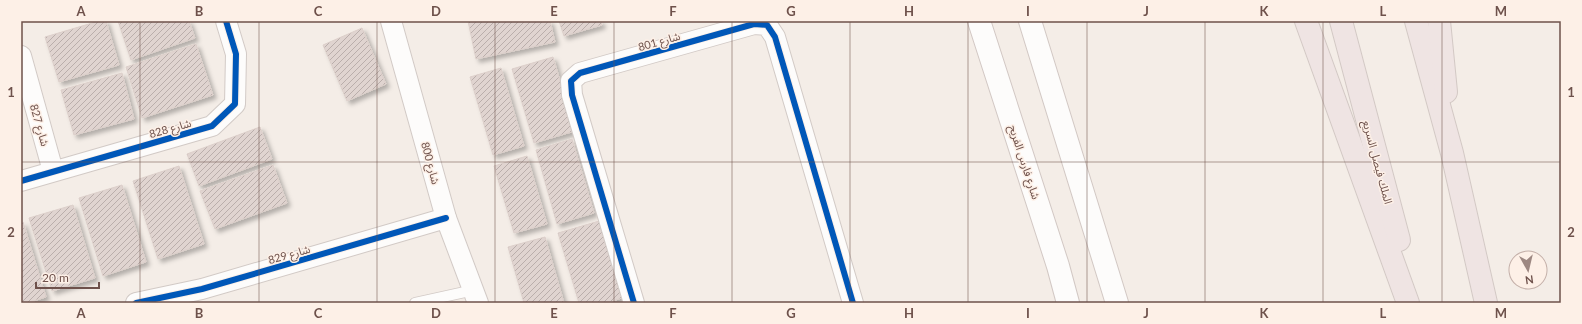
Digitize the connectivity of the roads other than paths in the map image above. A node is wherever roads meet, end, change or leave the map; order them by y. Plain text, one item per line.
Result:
1 (226, 21) edge
2 (392, 21) edge
3 (979, 21) edge
4 (1030, 21) edge
5 (1306, 21) edge
6 (1341, 21) edge
7 (1416, 21) edge
8 (1439, 21) edge
9 (21, 56) edge
10 (1452, 153) junction
11 (53, 171) junction
12 (21, 181) edge
13 (446, 218) junction
14 (476, 296) edge
15 (136, 303) edge
16 (415, 303) edge
17 (634, 303) edge
18 (853, 303) edge
19 (1068, 303) edge
20 (1117, 303) edge
21 (1408, 303) edge
22 (1415, 303) edge
23 (1486, 303) edge

1 - 11 street, شارع 828
2 - 13 street, شارع 800
3 - 19 street, شارع فارس الفريح
4 - 20 street
5 - 21 highway
6 - 22 highway, الملك فيصل السريع
7 - 10 highway
8 - 10 highway
9 - 11 street, شارع 827
10 - 23 highway
11 - 12 street, شارع 828
13 - 14 street, شارع 800
13 - 15 street, شارع 829
14 - 16 lane
17 - 18 street, شارع 801

